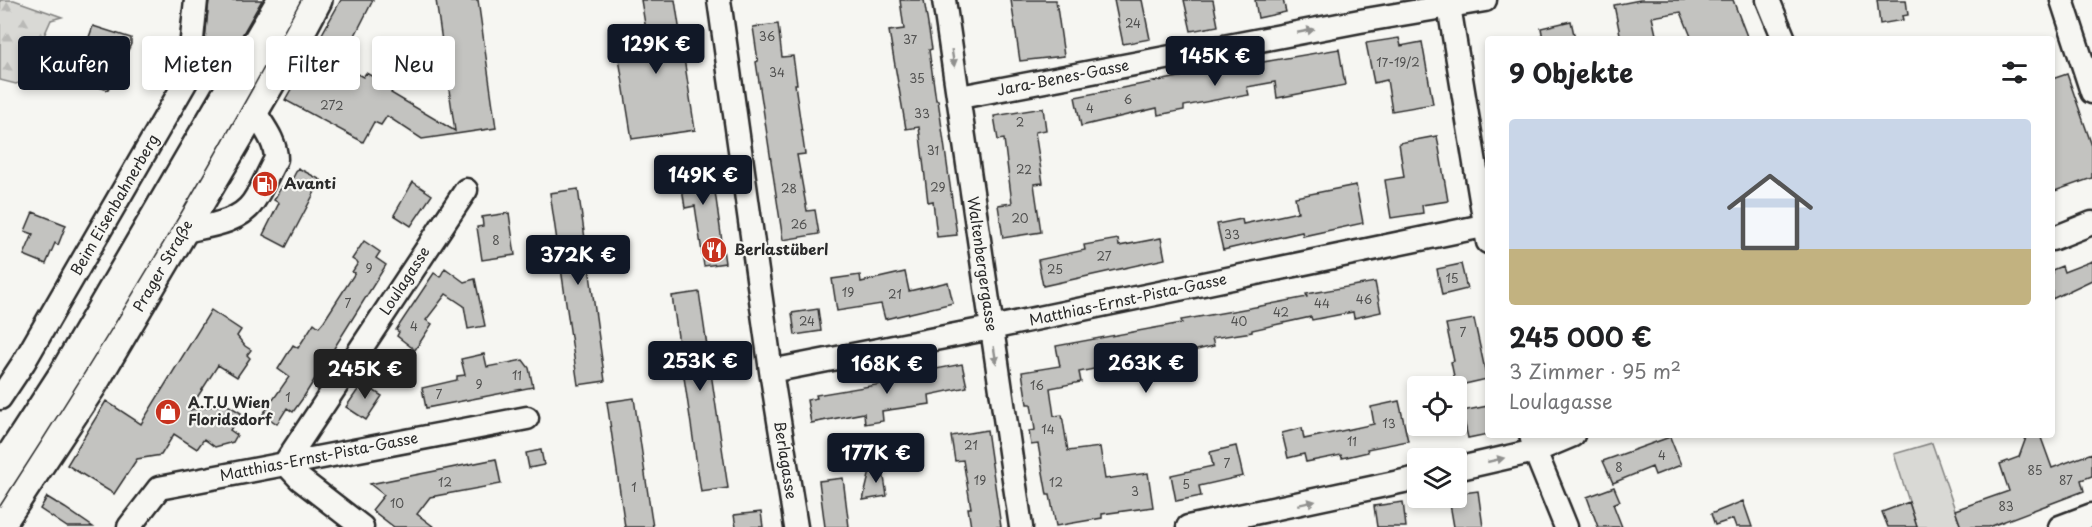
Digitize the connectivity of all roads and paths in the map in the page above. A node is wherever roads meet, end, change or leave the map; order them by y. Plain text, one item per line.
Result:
1 (196, 0) edge
2 (282, 0) edge
3 (296, 0) edge
4 (318, 0) edge
5 (719, 0) edge
6 (944, 0) edge
7 (1485, 0) edge
8 (1768, 0) edge
9 (2062, 0) edge
10 (1449, 6) junction
11 (1783, 36) edge
12 (2092, 92) edge
13 (960, 97) junction
14 (254, 111) junction
15 (466, 190) dead end
16 (1485, 219) edge
17 (2092, 223) edge
18 (184, 231) junction
19 (1485, 231) edge
20 (2055, 238) edge
21 (991, 328) junction
22 (771, 371) junction
23 (0, 398) edge
24 (527, 418) dead end
25 (1558, 438) edge
26 (1533, 443) edge
27 (285, 463) junction
28 (1467, 465) edge
29 (0, 471) edge
30 (1407, 480) edge
31 (0, 499) edge
32 (2092, 515) edge
33 (0, 526) edge
34 (129, 527) edge
35 (362, 527) edge
36 (796, 527) edge
37 (1021, 527) edge
38 (1188, 527) edge
39 (1566, 527) edge
40 (2060, 527) edge

1 - 23 street, Beim Eisenbahnerberg
2 - 29 main road
3 - 31 street
4 - 14 main road, Prager Straße
5 - 22 street, Berlagasse
6 -> 13 street, Waltenbergergasse
7 - 10 street, Jara-Benes-Gasse
8 - 11 street
9 - 12 street
13 -> 10 street, Jara-Benes-Gasse
10 - 16 street
13 - 21 street, Waltenbergergasse
14 - 18 main road, Prager Straße
14 - 18 street
15 - 27 street, Loulagasse
17 - 20 street
18 - 33 main road, Prager Straße
19 - 21 street, Matthias-Ernst-Pista-Gasse
21 - 22 street, Matthias-Ernst-Pista-Gasse
21 -> 37 street, Waltenbergergasse
22 - 36 street, Berlagasse
24 - 27 street, Matthias-Ernst-Pista-Gasse
25 - 26 street
28 -> 26 street
26 - 39 street
27 - 34 street, Matthias-Ernst-Pista-Gasse
27 - 35 street
38 -> 30 street
32 - 40 street

